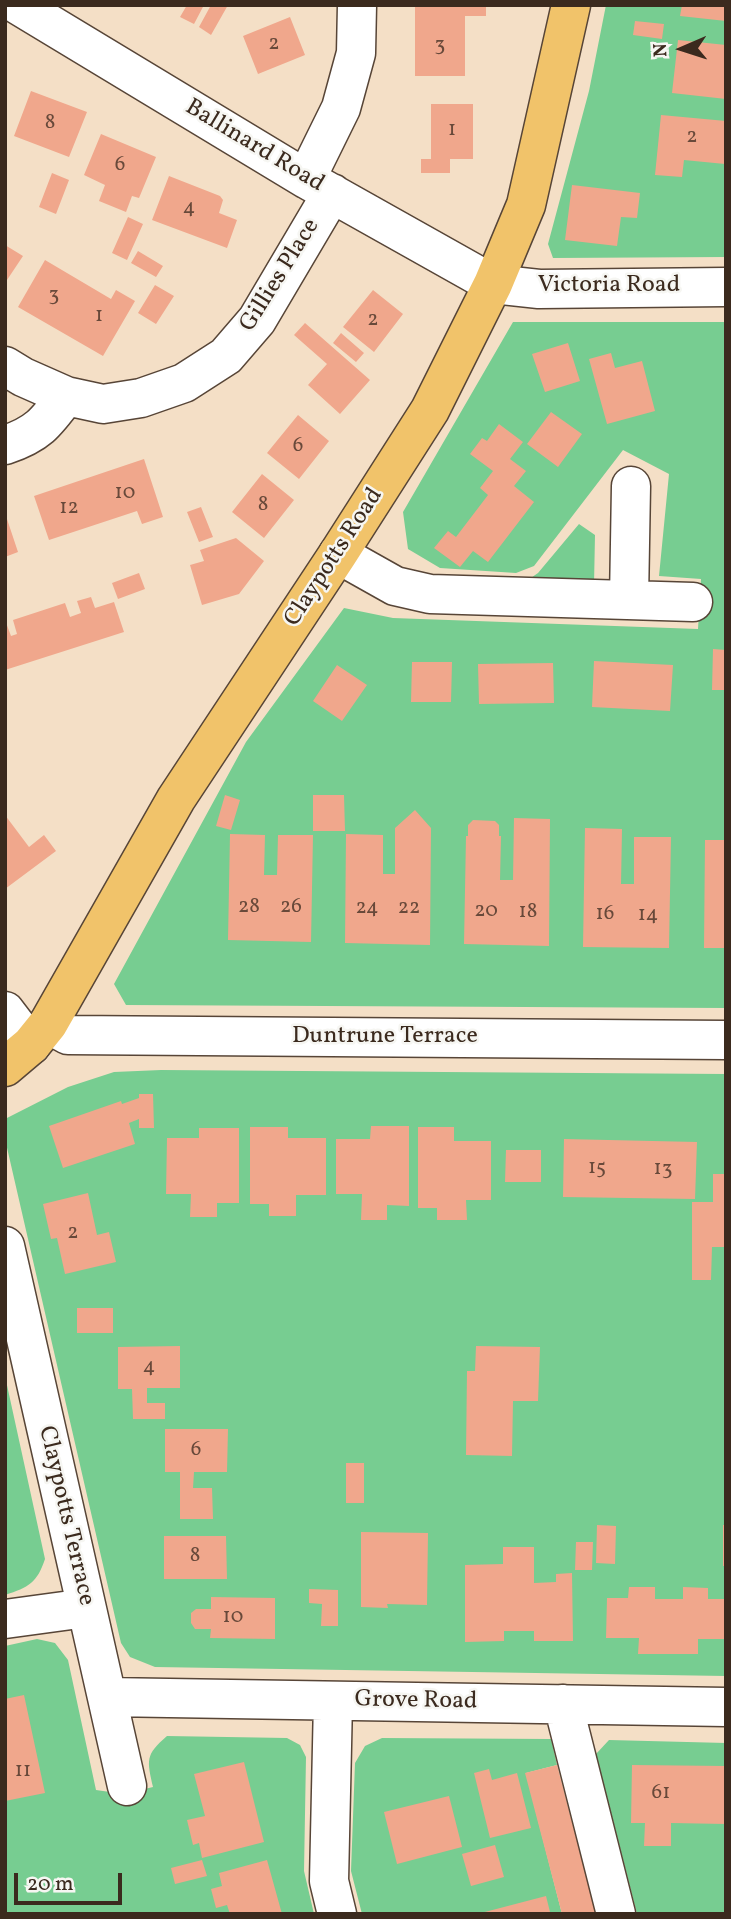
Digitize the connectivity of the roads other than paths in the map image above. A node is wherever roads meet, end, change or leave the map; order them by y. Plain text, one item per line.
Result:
1 (18, 5) edge
2 (358, 5) edge
3 (572, 5) edge
4 (319, 186) junction
5 (493, 284) junction
6 (726, 287) edge
7 (5, 366) edge
8 (65, 396) junction
9 (5, 445) edge
10 (631, 486) dead end
11 (338, 554) junction
12 (629, 600) junction
13 (693, 602) dead end
14 (5, 1011) edge
15 (726, 1040) edge
16 (28, 1045) edge
17 (5, 1246) edge
18 (86, 1608) junction
19 (5, 1619) edge
20 (107, 1697) junction
21 (333, 1701) junction
22 (563, 1704) junction
23 (726, 1707) edge
24 (127, 1786) dead end
25 (337, 1914) edge
26 (616, 1914) edge

1 - 4 street, Ballinard Road
2 - 4 street, Gillies Place
3 - 5 main road, Claypotts Road
4 - 5 street, Ballinard Road
4 - 8 street, Gillies Place
5 - 6 street, Victoria Road
5 - 11 main road, Claypotts Road
7 - 8 street, Gillies Place
8 - 9 street
10 - 12 street
11 - 12 street
11 - 16 main road, Claypotts Road
12 - 13 street
14 - 16 street
15 - 16 street, Duntrune Terrace
17 - 18 street, Claypotts Terrace
18 - 19 street
18 - 20 street, Claypotts Terrace
20 - 21 street, Grove Road
20 - 24 street, Claypotts Terrace
21 - 22 street, Grove Road
21 - 25 street
22 - 23 street, Grove Road
22 - 26 street

